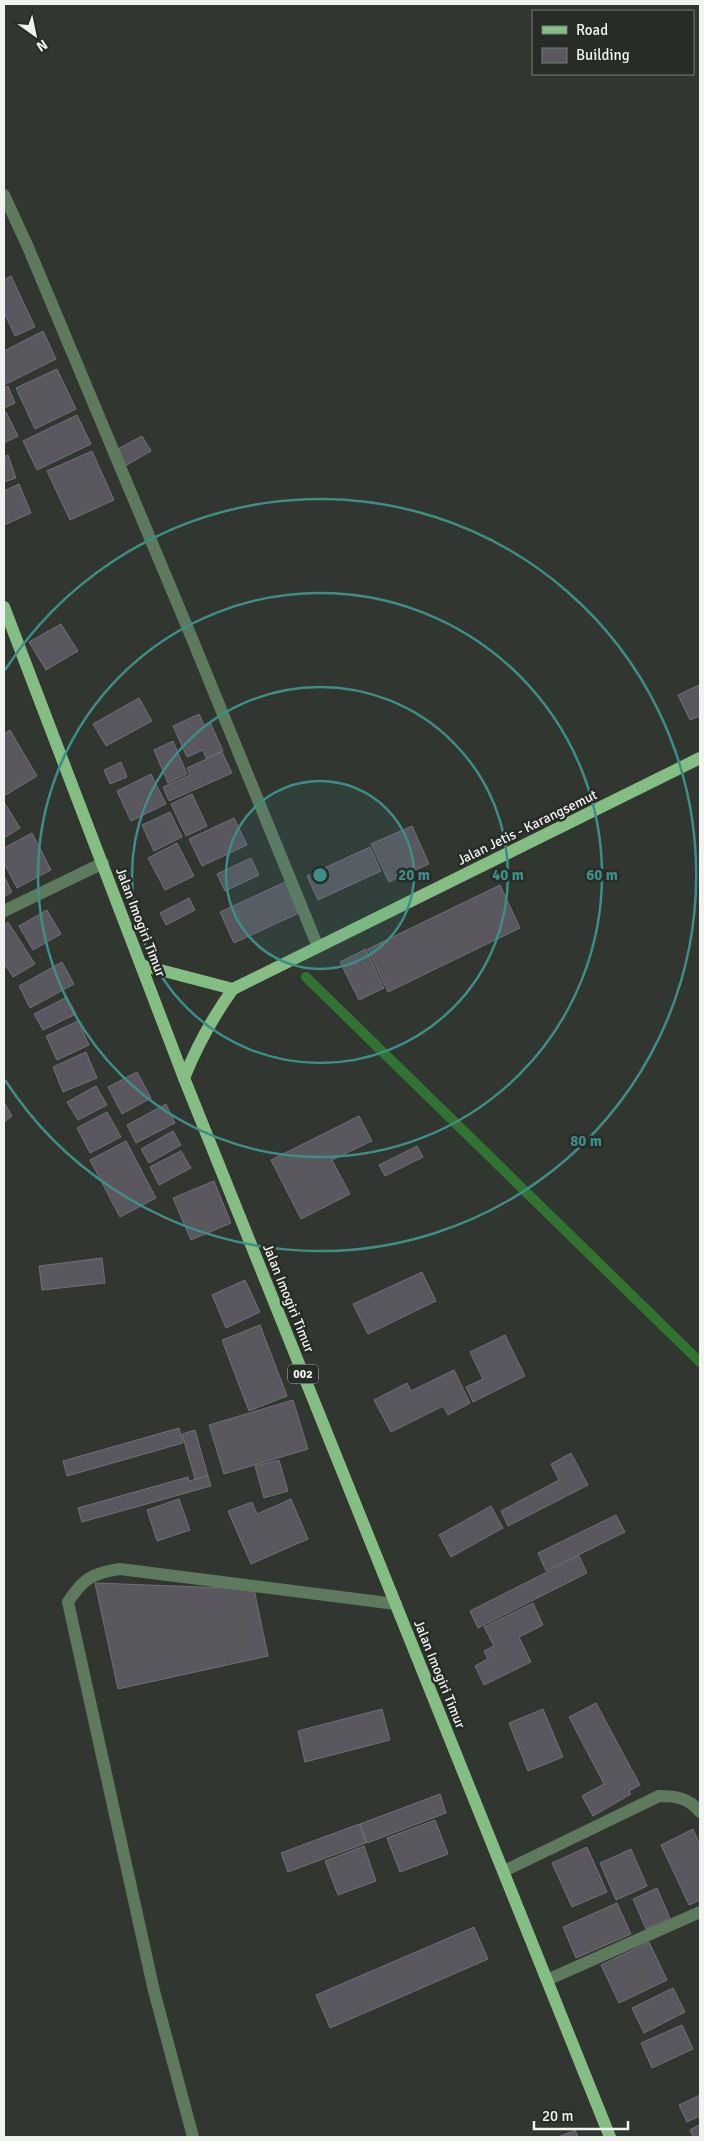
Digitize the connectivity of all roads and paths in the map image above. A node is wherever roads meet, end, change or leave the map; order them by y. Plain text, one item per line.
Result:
1 (4, 196) edge
2 (4, 607) edge
3 (700, 758) edge
4 (103, 863) junction
5 (4, 911) edge
6 (318, 948) junction
7 (141, 965) junction
8 (233, 989) junction
9 (184, 1078) junction
10 (396, 1604) junction
11 (700, 1812) edge
12 (504, 1872) junction
13 (700, 1912) edge
14 (547, 1980) junction
15 (193, 2137) edge
16 (610, 2137) edge

1 - 6 street
2 - 4 main road, Jalan Imogiri Timur / 002
3 - 6 main road, Jalan Jetis - Karangsemut
4 - 5 street
4 - 7 main road, Jalan Imogiri Timur / 002
6 - 8 main road, Jalan Jetis - Karangsemut
7 - 8 main road
7 - 9 main road, Jalan Imogiri Timur / 002
8 - 9 main road
9 - 10 main road, Jalan Imogiri Timur / 002
10 - 12 main road, Jalan Imogiri Timur / 002
10 - 15 street
11 - 12 street
12 - 14 main road, Jalan Imogiri Timur / 002
13 - 14 street
14 - 16 main road, Jalan Imogiri Timur / 002

